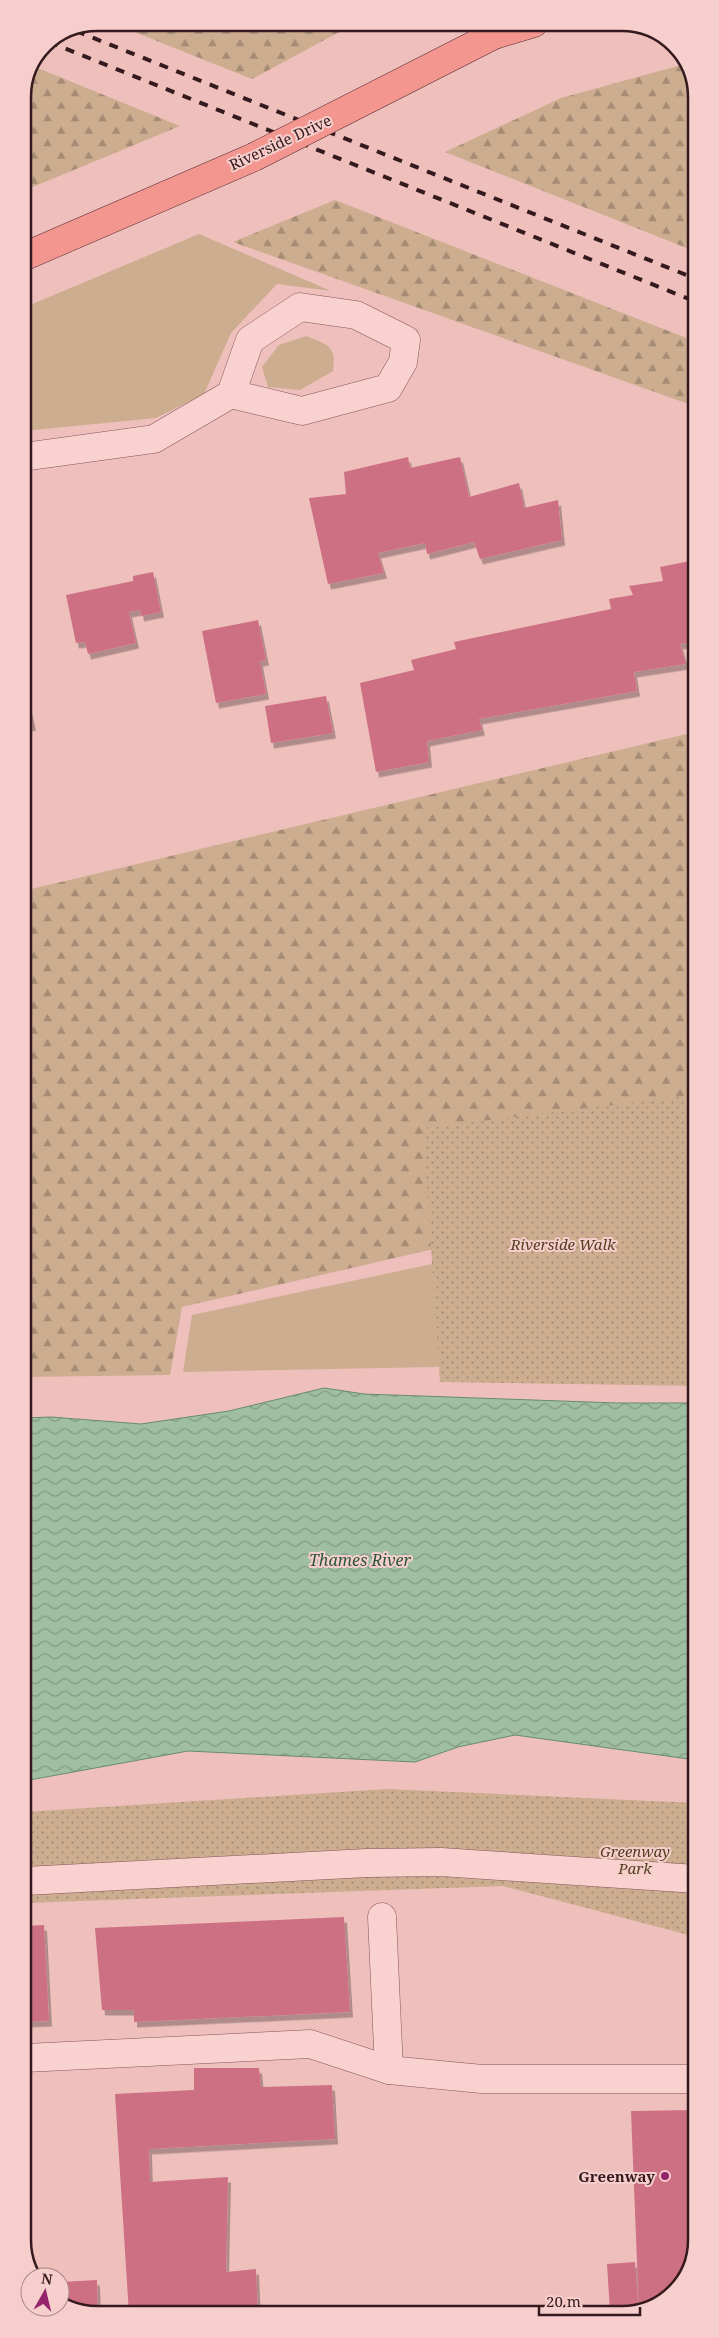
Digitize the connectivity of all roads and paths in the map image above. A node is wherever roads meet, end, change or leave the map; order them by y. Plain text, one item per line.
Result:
1 (507, 31) edge
2 (31, 253) edge
3 (232, 394) junction
4 (31, 456) edge
5 (688, 1878) edge
6 (31, 1881) edge
7 (382, 1917) dead end
8 (31, 2058) edge
9 (389, 2070) junction
10 (688, 2079) edge

1 - 2 main road, Riverside Drive, bridge
3 - 3 street
3 - 4 street
5 - 6 street
7 - 9 street
8 - 9 street
9 - 10 street

